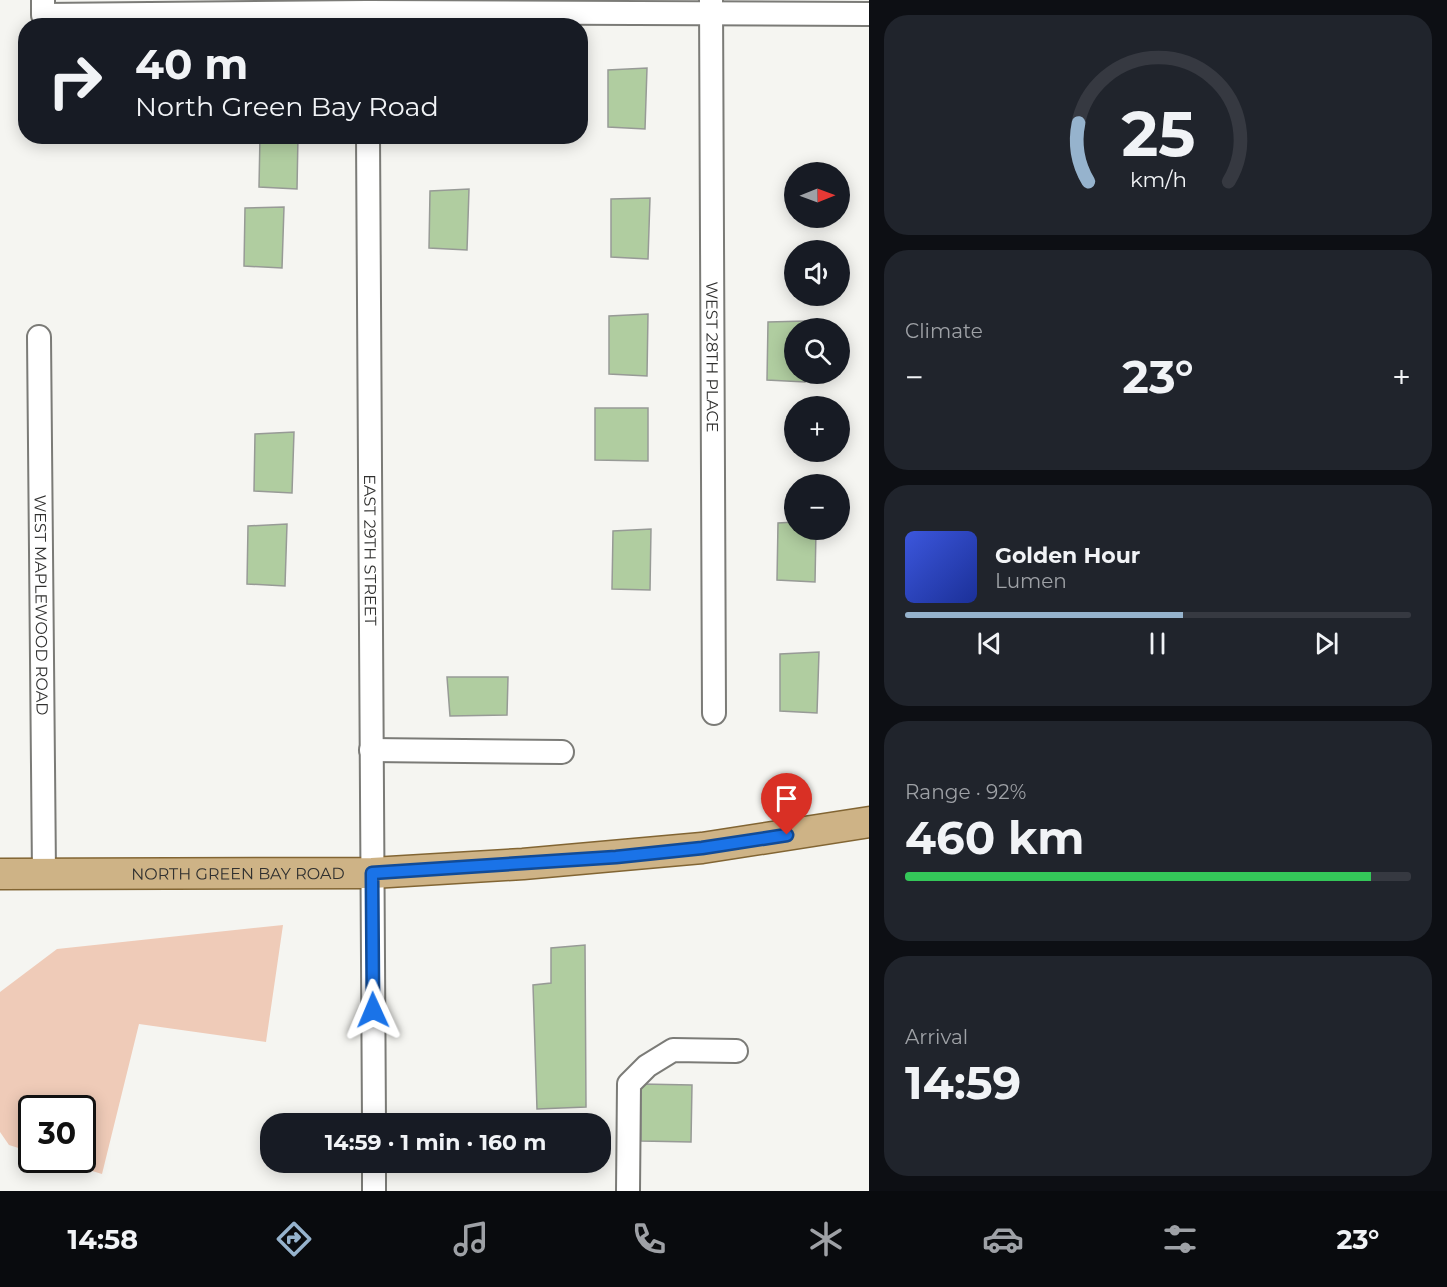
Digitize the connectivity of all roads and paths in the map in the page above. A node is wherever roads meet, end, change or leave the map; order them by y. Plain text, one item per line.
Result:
1 (43, 7) edge
2 (711, 7) edge
3 (367, 12) edge
4 (869, 14) edge
5 (368, 144) edge
6 (39, 337) dead end
7 (714, 712) dead end
8 (371, 750) junction
9 (562, 752) dead end
10 (869, 822) edge
11 (44, 873) junction
12 (372, 873) junction
13 (0, 874) edge
14 (736, 1051) dead end
15 (374, 1113) edge
16 (374, 1173) edge
17 (374, 1191) edge
18 (628, 1191) edge

1 - 3 street
2 - 3 street
2 - 4 street
2 - 7 street, WEST 28TH PLACE
5 - 8 street, EAST 29TH STREET
6 - 11 street, WEST MAPLEWOOD ROAD
8 - 9 street
8 - 12 street, EAST 29TH STREET
10 - 12 main road, NORTH GREEN BAY ROAD
11 - 12 main road, NORTH GREEN BAY ROAD
11 - 13 main road, NORTH GREEN BAY ROAD
12 - 15 street, EAST 29TH STREET
14 - 18 street
16 - 17 street

